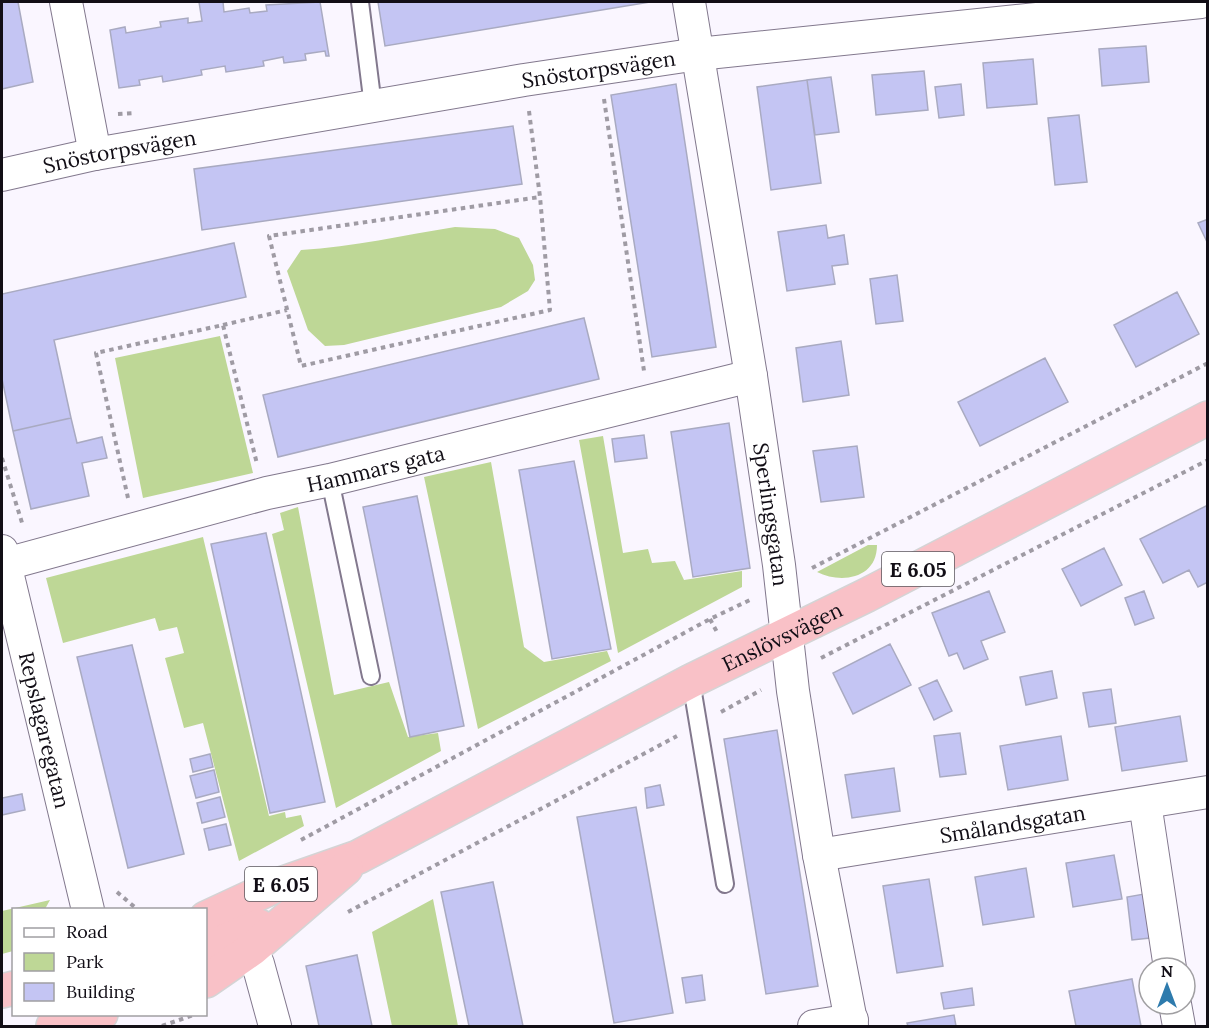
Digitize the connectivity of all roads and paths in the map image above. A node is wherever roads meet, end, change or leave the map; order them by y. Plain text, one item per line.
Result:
1 (66, 2) edge
2 (360, 2) edge
3 (689, 2) edge
4 (1201, 2) edge
5 (698, 54) junction
6 (599, 69) junction
7 (524, 80) junction
8 (373, 106) junction
9 (95, 154) junction
10 (2, 175) edge
11 (540, 198) junction
12 (287, 310) junction
13 (224, 325) junction
14 (1208, 363) edge
15 (751, 376) junction
16 (648, 402) junction
17 (1208, 418) edge
18 (258, 471) dead end
19 (330, 480) junction
20 (129, 502) dead end
21 (3, 560) edge
22 (782, 584) junction
23 (788, 632) junction
24 (371, 676) dead end
25 (691, 681) junction
26 (1208, 792) edge
27 (1145, 803) junction
28 (297, 842) dead end
29 (819, 855) junction
30 (358, 857) junction
31 (725, 884) dead end
32 (88, 908) edge
33 (233, 926) edge
34 (207, 948) edge
35 (1168, 956) edge
36 (207, 979) edge
37 (93, 1016) edge
38 (190, 1016) edge
39 (852, 1023) edge
40 (53, 1026) edge
41 (162, 1026) edge
42 (275, 1026) edge
43 (814, 1026) edge

1 - 9 street
2 - 8 lane
3 - 5 street, Sperlingsgatan
4 - 5 street, Snöstorpsvägen
5 - 6 street, Snöstorpsvägen
5 - 15 street, Sperlingsgatan
6 - 7 street, Snöstorpsvägen
6 - 16 path
7 - 8 street, Snöstorpsvägen
7 - 11 path
8 - 9 street, Snöstorpsvägen
9 - 10 street, Snöstorpsvägen
11 - 12 path
11 - 12 path
12 - 13 path
13 - 18 path
13 - 20 path
14 - 22 path
15 - 16 street, Hammars gata
15 - 22 street, Sperlingsgatan
16 - 19 street, Hammars gata
17 - 23 highway, Enslövsvägen / E 6.05
19 - 21 street, Hammars gata
19 - 24 lane
21 - 32 street, Repslagaregatan
22 - 23 street, Sperlingsgatan
22 - 28 path
23 - 25 highway, Enslövsvägen / E 6.05
23 - 29 street, Sperlingsgatan
25 - 30 highway, Enslövsvägen / E 6.05
25 - 31 lane
26 - 27 street, Smålandsgatan
27 - 29 street, Smålandsgatan
27 - 35 street
29 - 39 street, Sperlingsgatan
30 - 33 highway, Enslövsvägen / E 6.05
30 - 33 highway, Enslövsvägen / E 6.05
33 - 34 highway, Enslövsvägen / E 6.05
33 - 36 highway, Enslövsvägen / E 6.05
33 - 42 street
37 - 40 highway
38 - 41 path
39 - 43 street

